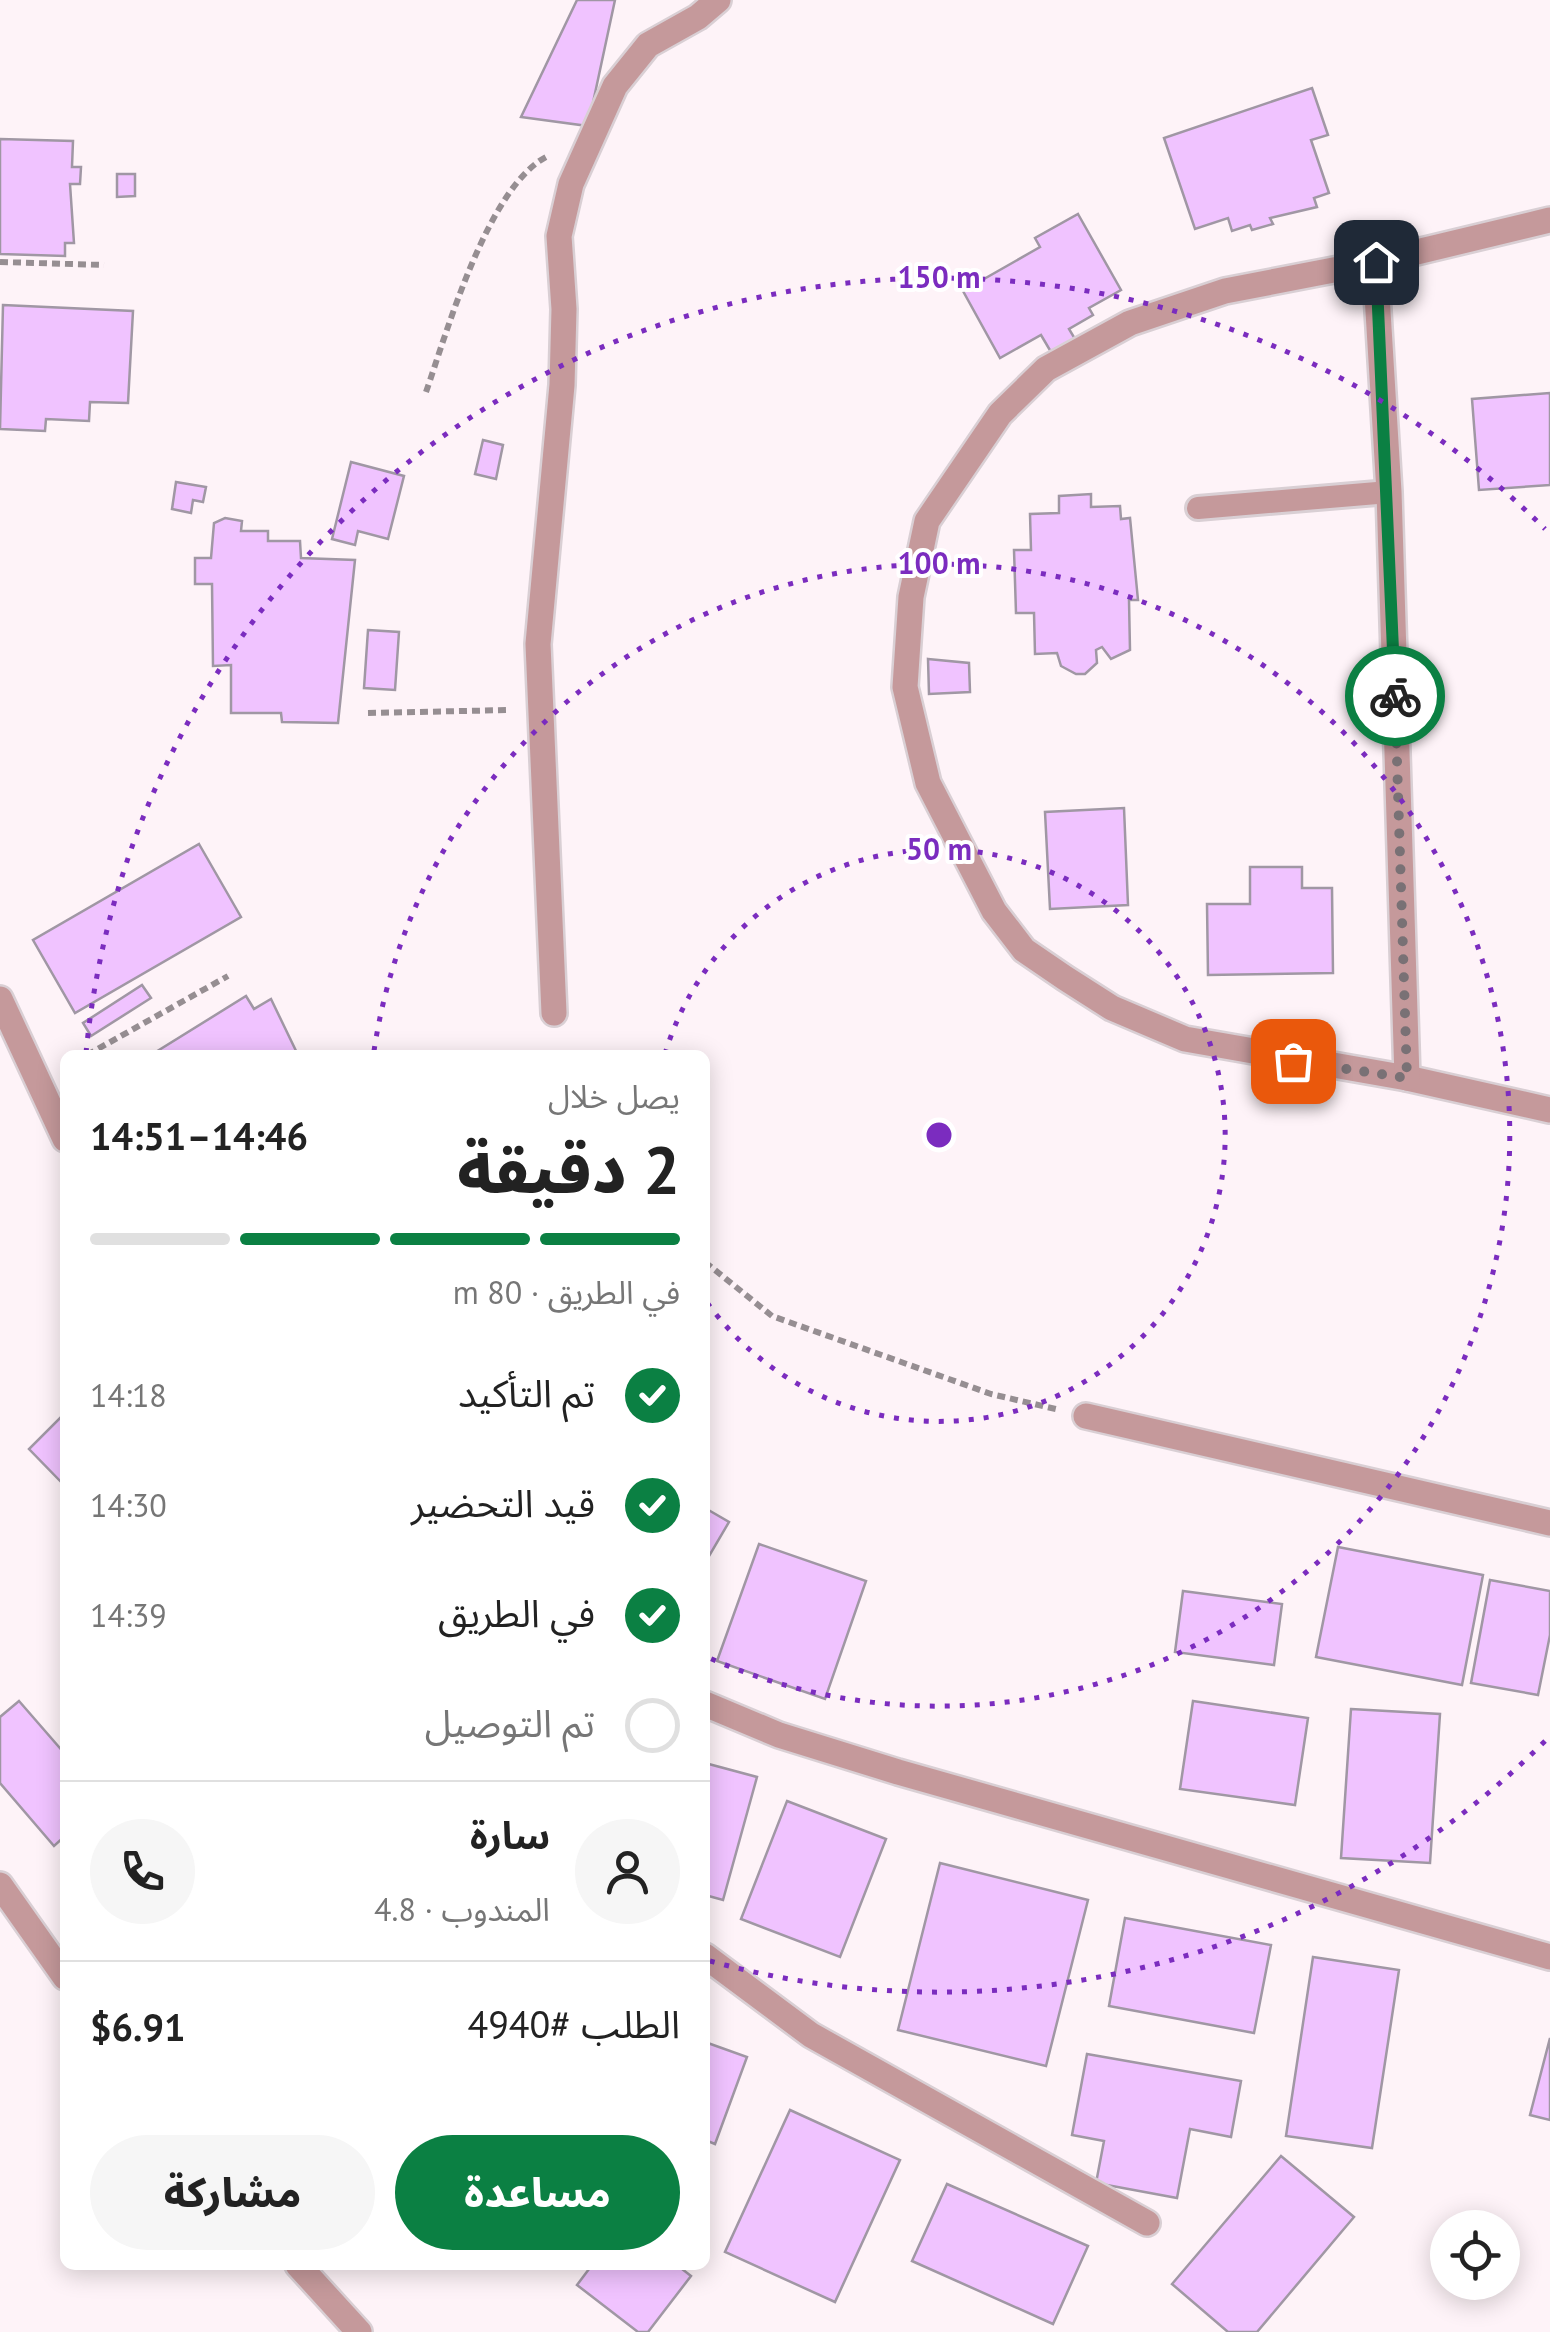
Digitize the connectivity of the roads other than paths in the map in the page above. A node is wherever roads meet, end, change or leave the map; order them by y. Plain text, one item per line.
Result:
1 (718, 0) edge
2 (1550, 220) edge
3 (1376, 262) junction
4 (1389, 492) junction
5 (1198, 508) dead end
6 (0, 998) edge
7 (554, 1013) dead end
8 (1407, 1078) junction
9 (1550, 1110) edge
10 (60, 1128) edge
11 (1086, 1416) road end
12 (1550, 1523) edge
13 (710, 1706) edge
14 (0, 1885) edge
15 (1550, 1957) edge
16 (710, 1960) edge
17 (60, 1969) edge
18 (1147, 2223) dead end
19 (303, 2270) edge
20 (359, 2332) edge

1 - 7 street
2 - 3 street
3 - 4 street
3 - 8 street
4 - 5 lane
4 - 8 street
6 - 10 street
8 - 9 street
11 - 12 street
13 - 15 street
14 - 17 street
16 - 18 street
19 - 20 street

